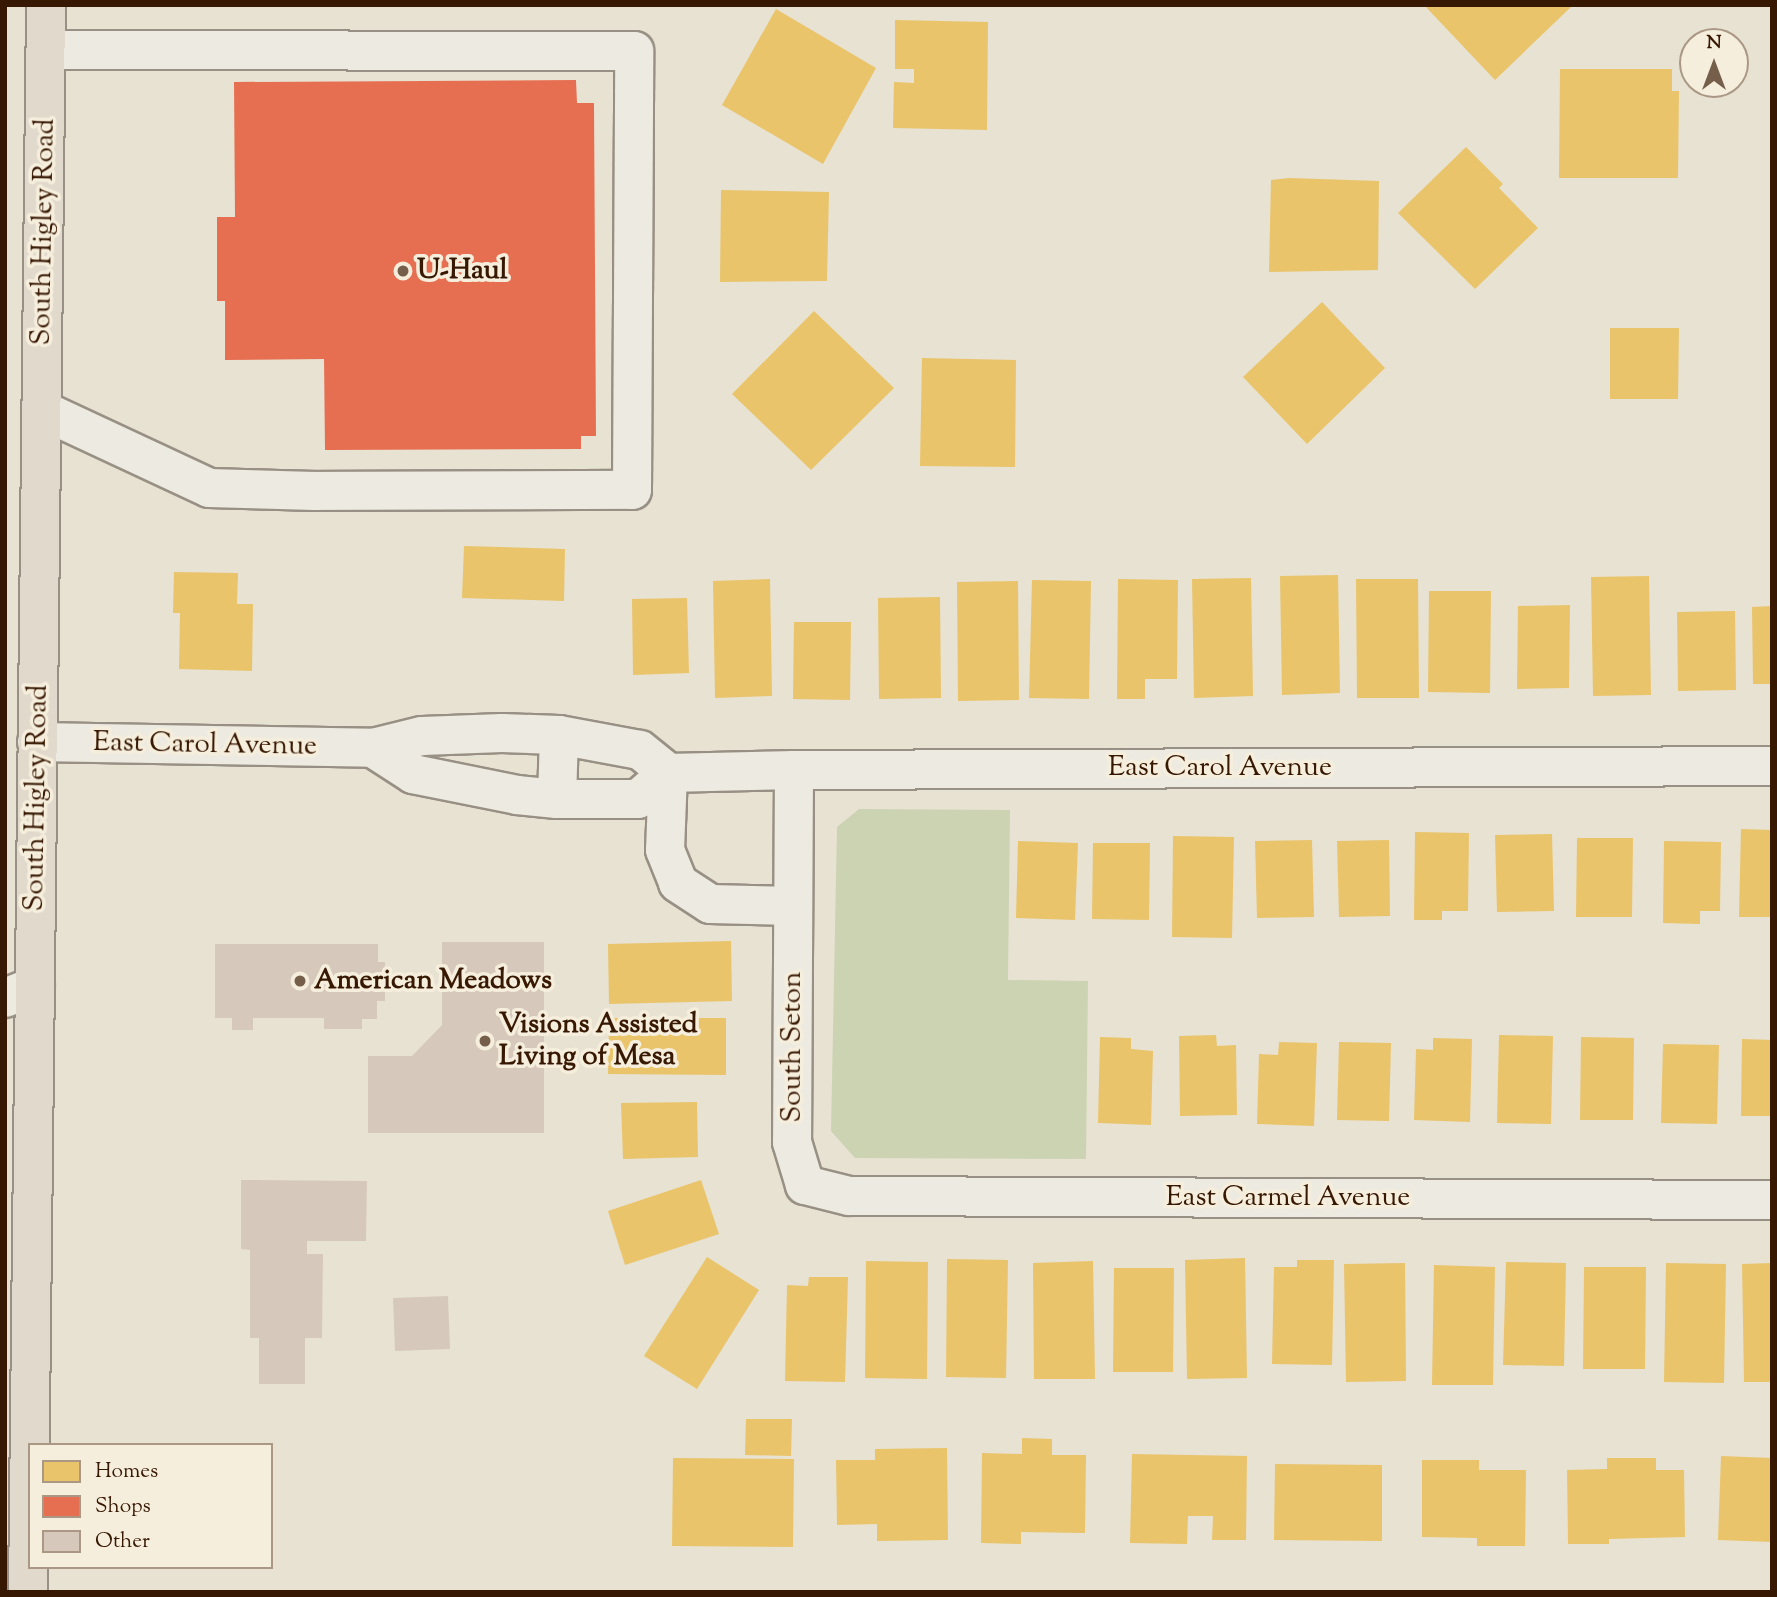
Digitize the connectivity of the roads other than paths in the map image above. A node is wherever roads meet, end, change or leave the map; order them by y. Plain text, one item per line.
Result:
1 (46, 5) edge
2 (46, 50) junction
3 (42, 410) junction
4 (559, 735) junction
5 (37, 742) junction
6 (373, 748) junction
7 (1772, 766) edge
8 (794, 770) junction
9 (668, 773) junction
10 (557, 799) junction
11 (793, 906) junction
12 (15, 987) edge
13 (805, 1185) joint
14 (1772, 1200) edge
15 (28, 1592) edge

1 - 2 main road, South Higley Road
2 - 3 main road, South Higley Road
2 - 3 street
3 - 5 main road, South Higley Road
4 - 6 street, East Carol Avenue
4 - 9 street, East Carol Avenue
4 - 10 street
5 - 6 street, East Carol Avenue
5 - 12 main road, South Higley Road
6 - 10 street
7 - 8 street, East Carol Avenue
8 - 9 street, East Carol Avenue
8 - 11 street, South Seton
9 - 10 street
9 - 11 street
11 - 13 street, South Seton
12 - 15 main road, South Higley Road
13 - 14 street, East Carmel Avenue

